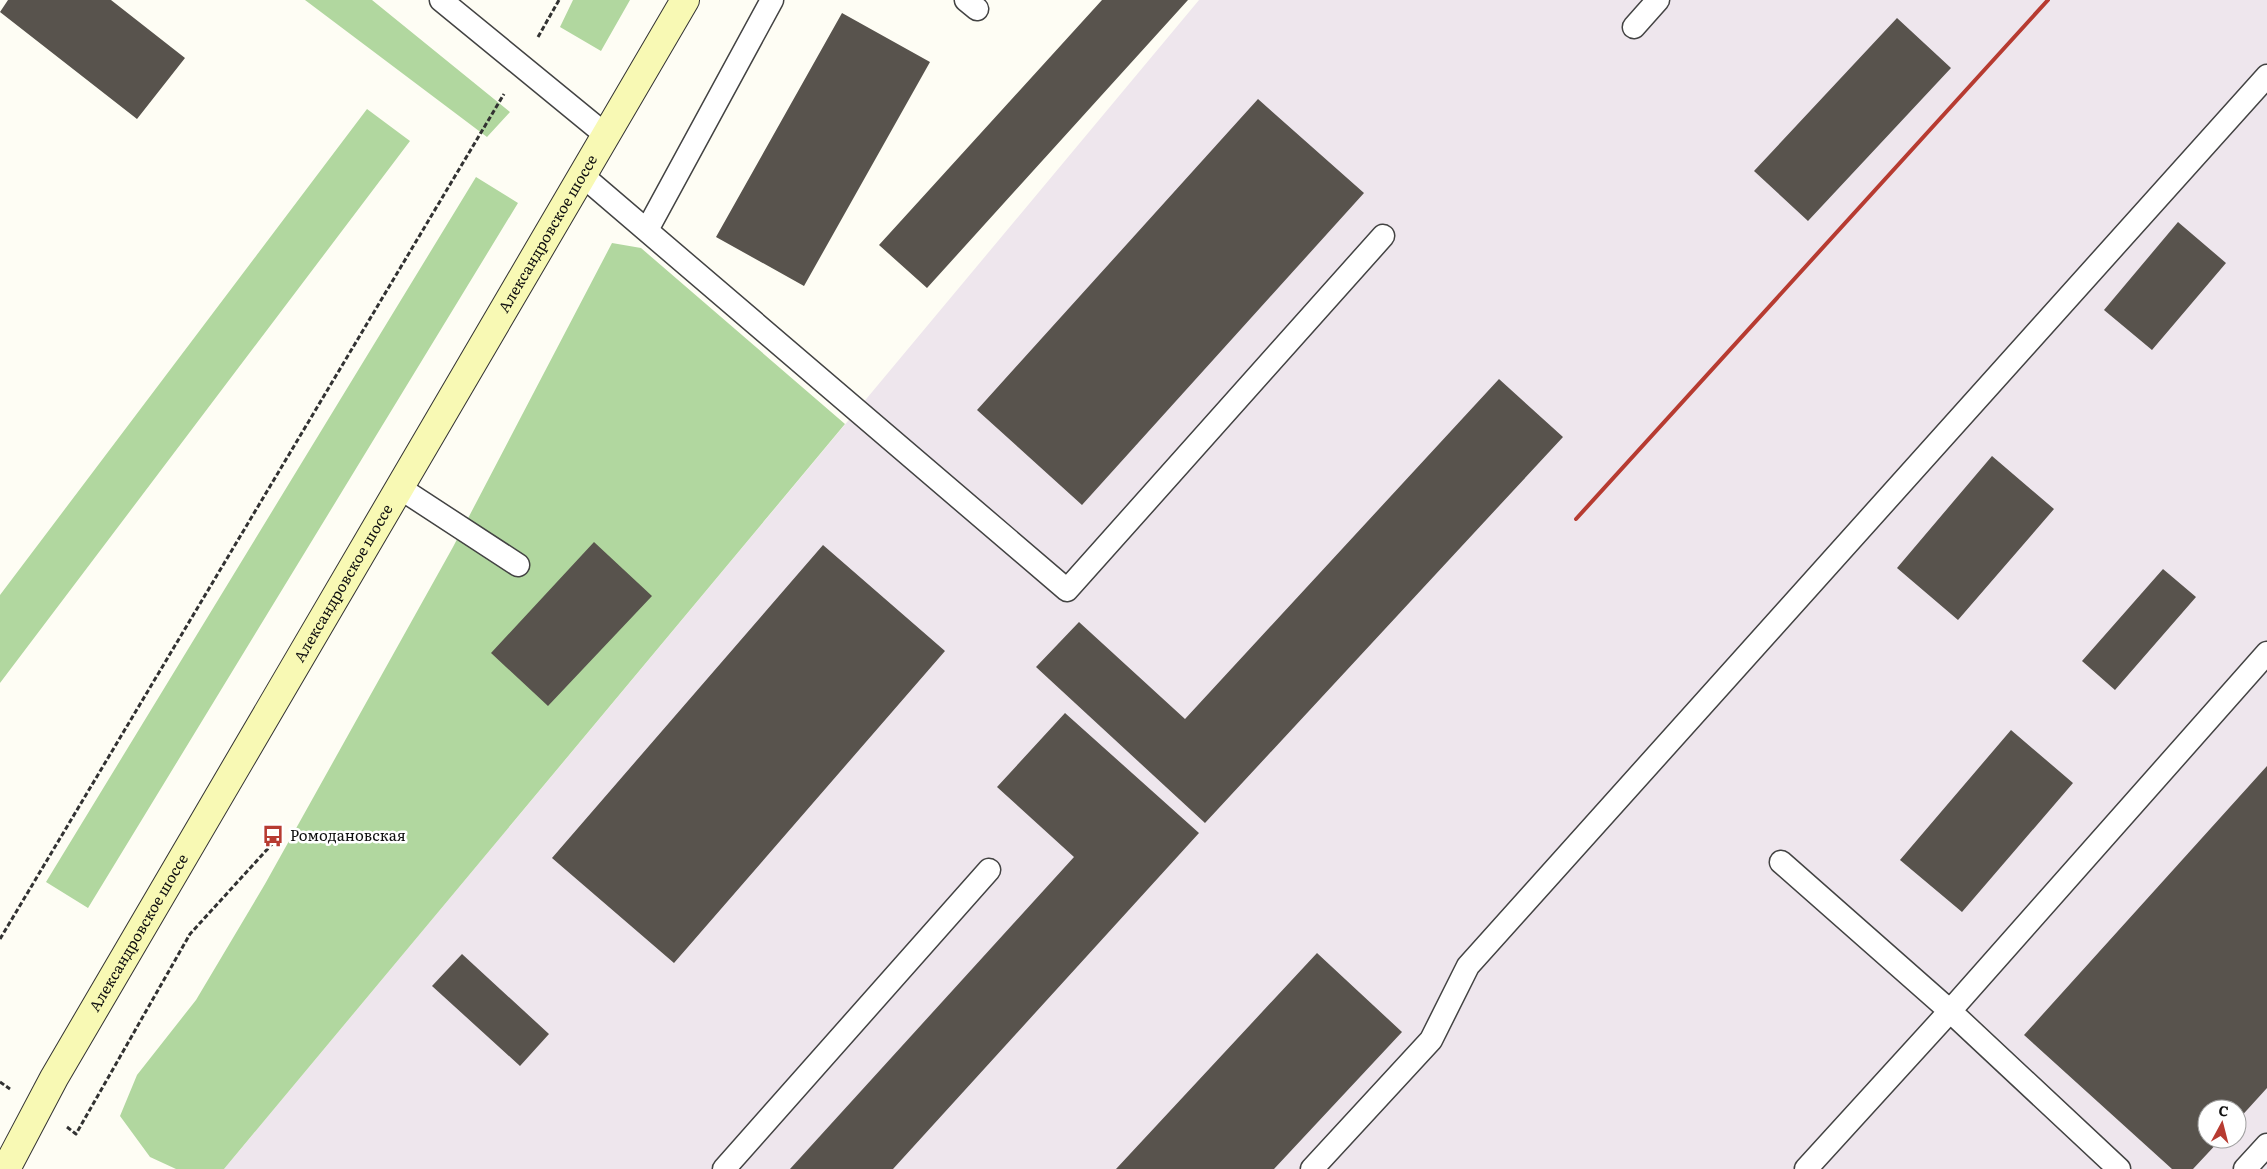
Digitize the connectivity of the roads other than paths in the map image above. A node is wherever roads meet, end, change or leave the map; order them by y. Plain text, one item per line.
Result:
1 (441, 0) edge
2 (685, 0) edge
3 (772, 0) edge
4 (1658, 0) edge
5 (1634, 27) dead end
6 (2267, 76) edge
7 (607, 136) junction
8 (583, 176) junction
9 (647, 230) junction
10 (1383, 236) dead end
11 (400, 488) junction
12 (518, 566) dead end
13 (2267, 653) edge
14 (1781, 862) dead end
15 (988, 870) dead end
16 (1950, 1011) junction
17 (2267, 1145) edge
18 (6, 1169) edge
19 (724, 1169) edge
20 (1312, 1169) edge
21 (1806, 1169) edge
22 (2119, 1169) edge
23 (2245, 1169) edge

1 - 7 lane
2 - 7 main road, Александровское шоссе
3 - 9 lane
4 - 5 lane
6 - 20 lane
7 - 8 main road, Александровское шоссе
8 - 9 lane
8 - 11 main road, Александровское шоссе
9 - 10 lane
11 - 12 lane
11 - 18 main road, Александровское шоссе
13 - 16 lane
14 - 16 lane
15 - 19 lane
16 - 21 lane
16 - 22 lane
17 - 23 lane

